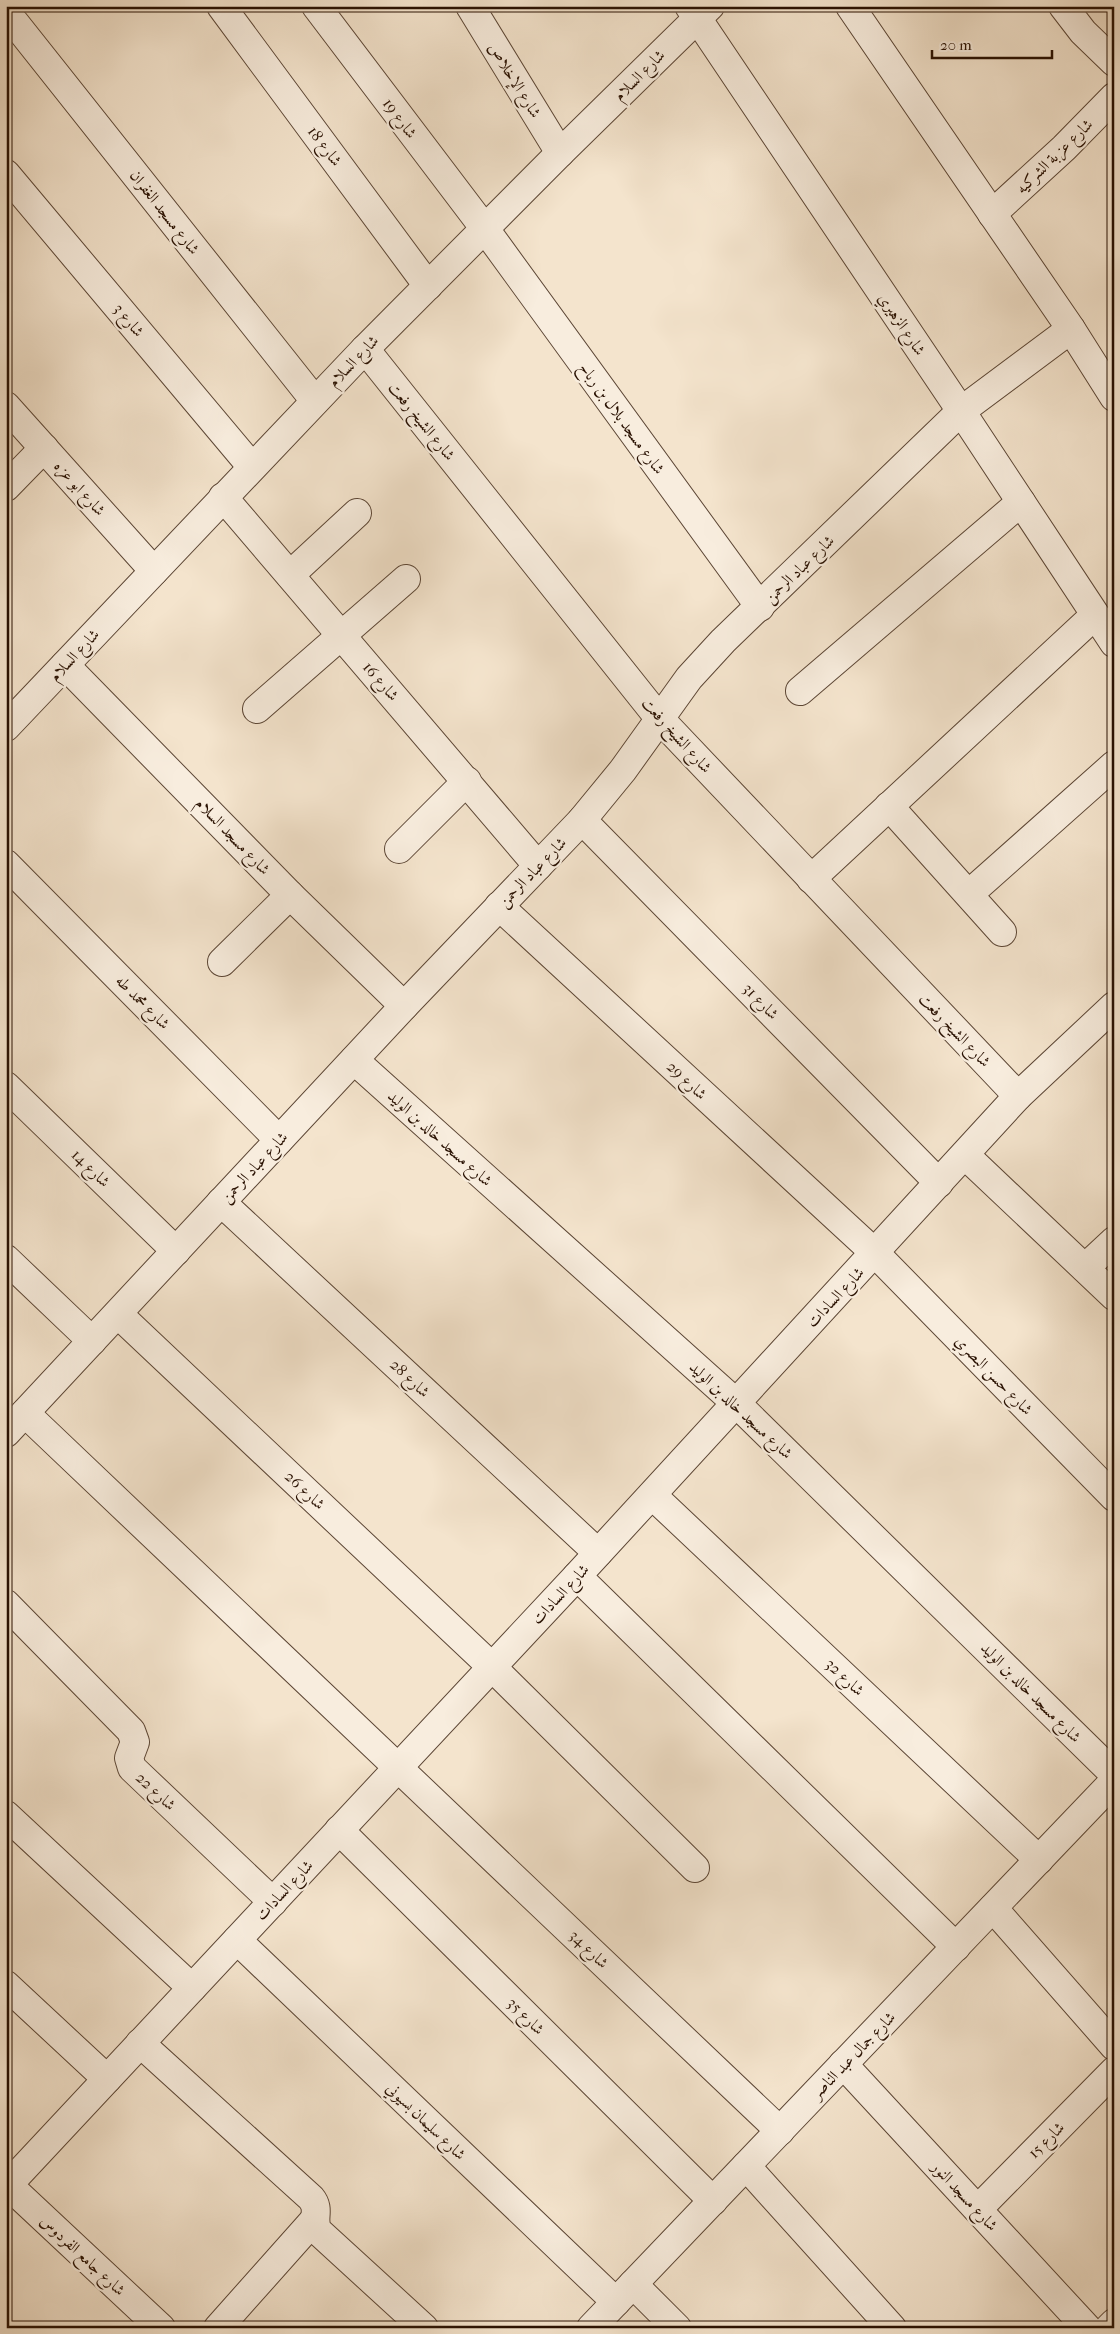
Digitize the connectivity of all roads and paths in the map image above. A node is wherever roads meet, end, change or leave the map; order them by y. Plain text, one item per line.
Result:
1 (221, 6) edge
2 (316, 6) edge
3 (470, 6) edge
4 (850, 6) edge
5 (1063, 6) edge
6 (698, 10) edge
7 (15, 19) edge
8 (1114, 62) edge
9 (1114, 97) edge
10 (560, 153) junction
11 (6, 174) edge
12 (992, 214) junction
13 (485, 229) junction
14 (428, 286) junction
15 (1071, 329) junction
16 (365, 349) junction
17 (1114, 397) edge
18 (315, 401) junction
19 (6, 406) edge
20 (962, 411) junction
21 (44, 448) junction
22 (252, 467) junction
23 (6, 487) edge
24 (223, 498) junction
25 (1021, 502) junction
26 (357, 513) dead end
27 (154, 571) junction
28 (290, 575) junction
29 (406, 579) dead end
30 (760, 607) junction
31 (1095, 614) junction
32 (341, 635) junction
33 (1114, 643) edge
34 (65, 665) junction
35 (800, 691) dead end
36 (256, 709) dead end
37 (659, 718) junction
38 (6, 727) edge
39 (1114, 765) edge
40 (467, 782) junction
41 (889, 806) junction
42 (582, 820) junction
43 (399, 849) dead end
44 (6, 864) edge
45 (538, 866) junction
46 (811, 879) junction
47 (969, 894) junction
48 (290, 895) junction
49 (499, 906) junction
50 (1002, 932) dead end
51 (222, 962) dead end
52 (404, 1006) junction
53 (1114, 1006) edge
54 (354, 1060) junction
55 (6, 1086) edge
56 (1018, 1096) junction
57 (279, 1140) junction
58 (965, 1155) junction
59 (940, 1183) junction
60 (221, 1202) junction
61 (1114, 1240) edge
62 (176, 1251) junction
63 (875, 1253) junction
64 (6, 1259) edge
65 (1085, 1268) junction
66 (1114, 1296) edge
67 (118, 1314) junction
68 (92, 1341) junction
69 (736, 1403) junction
70 (11, 1426) edge
71 (652, 1495) junction
72 (1114, 1497) edge
73 (598, 1553) junction
74 (577, 1576) junction
75 (6, 1604) edge
76 (492, 1667) junction
77 (399, 1766) junction
78 (1114, 1774) edge
79 (1114, 1781) edge
80 (6, 1815) edge
81 (339, 1830) junction
82 (1039, 1860) junction
83 (696, 1868) dead end
84 (273, 1902) junction
85 (993, 1908) junction
86 (237, 1940) junction
87 (956, 1947) junction
88 (6, 1986) edge
89 (192, 1988) junction
90 (140, 2043) junction
91 (1114, 2046) edge
92 (843, 2064) junction
93 (1114, 2071) edge
94 (107, 2079) junction
95 (780, 2131) junction
96 (746, 2166) junction
97 (7, 2184) edge
98 (712, 2202) junction
99 (978, 2209) junction
100 (316, 2219) junction
101 (625, 2293) junction
102 (1114, 2323) edge
103 (160, 2328) edge
104 (218, 2328) edge
105 (424, 2328) edge
106 (591, 2328) edge
107 (677, 2328) edge
108 (892, 2328) edge
109 (1087, 2328) edge
110 (1109, 2328) edge

1 - 14 street, شارع 18
2 - 13 street, شارع 19
3 - 10 street, شارع الإخلاص
4 - 12 street
5 - 8 street
6 - 10 street, شارع السلام
6 - 20 street, شارع الزهيري
7 - 18 street, شارع مسجد الغفران
9 - 12 street, شارع عزبة الشركيه
10 - 13 street, شارع السلام
11 - 22 street, شارع 3
12 - 15 street
13 - 14 street, شارع السلام
13 - 30 street, شارع مسجد بلال بن رباح
14 - 16 street, شارع السلام
15 - 17 street
15 - 20 street, شارع عباد الرحمن
16 - 18 street, شارع السلام
16 - 37 street, شارع الشيخ رفعت
18 - 22 street, شارع السلام
19 - 21 street, شارع ابو عزه
20 - 25 street, شارع الزهيري
20 - 30 street, شارع عباد الرحمن
21 - 23 street
21 - 27 street, شارع ابو عزه
22 - 24 street, شارع السلام
24 - 27 street, شارع السلام
24 - 28 street, شارع 16
25 - 31 street, شارع الزهيري
25 - 35 street
26 - 28 street
27 - 34 street, شارع السلام
28 - 32 street, شارع 16
29 - 32 street
30 - 37 street, شارع عباد الرحمن
31 - 33 street, شارع الزهيري
31 - 41 street
32 - 36 street
32 - 40 street, شارع 16
34 - 38 street, شارع السلام
34 - 48 street, شارع مسجد السلام
37 - 42 street, شارع عباد الرحمن
37 - 46 street, شارع الشيخ رفعت
39 - 47 street
40 - 43 street
40 - 45 street, شارع 16
41 - 46 street
41 - 47 street
42 - 45 street, شارع عباد الرحمن
42 - 59 street, شارع 31
44 - 57 street, شارع محمد طه
45 - 49 street, شارع عباد الرحمن
46 - 56 street, شارع الشيخ رفعت
47 - 50 street
48 - 51 street
48 - 52 street, شارع مسجد السلام
49 - 52 street, شارع عباد الرحمن
49 - 63 street, شارع 29
52 - 54 street, شارع عباد الرحمن
53 - 56 street, شارع السادات
54 - 57 street, شارع عباد الرحمن
54 - 69 street, شارع مسجد خالد بن الوليد
55 - 62 street, شارع 14
56 - 58 street, شارع السادات
57 - 60 street, شارع عباد الرحمن
58 - 59 street, شارع السادات
58 - 65 street
59 - 63 street, شارع السادات
60 - 62 street, شارع عباد الرحمن
60 - 73 street, شارع 28
61 - 65 street
62 - 67 street, شارع عباد الرحمن
63 - 69 street, شارع السادات
63 - 72 street, شارع حسن البصري
64 - 68 street
65 - 66 street
67 - 68 street, شارع عباد الرحمن
67 - 76 street, شارع 26
68 - 70 street, شارع عباد الرحمن
69 - 71 street, شارع السادات
69 - 78 street, شارع مسجد خالد بن الوليد
70 - 77 street, شارع 34
71 - 73 street, شارع السادات
71 - 82 street, شارع 32
73 - 74 street, شارع السادات
74 - 76 street, شارع السادات
74 - 87 street
75 - 84 street, شارع 22
76 - 77 street, شارع السادات
76 - 83 street, شارع 26
77 - 81 street, شارع السادات
77 - 95 street, شارع 34
79 - 82 street, شارع جمال عبد الناصر
80 - 89 street
81 - 84 street, شارع السادات
81 - 98 street, شارع 35
82 - 85 street, شارع جمال عبد الناصر
84 - 86 street, شارع السادات
85 - 87 street, شارع جمال عبد الناصر
85 - 91 street
86 - 89 street, شارع السادات
86 - 101 street, شارع سليمان بسيوني
87 - 92 street, شارع جمال عبد الناصر
88 - 94 street
89 - 90 street, شارع السادات
90 - 94 street, شارع السادات
90 - 100 street
92 - 95 street, شارع جمال عبد الناصر
92 - 99 street, شارع مسجد النور
93 - 99 street, شارع 15
94 - 97 street, شارع السادات
95 - 96 street, شارع جمال عبد الناصر
96 - 98 street, شارع جمال عبد الناصر
96 - 108 street
97 - 103 street, شارع جامع الفردوس
98 - 101 street, شارع جمال عبد الناصر
99 - 109 street, شارع مسجد النور
100 - 104 street
100 - 105 street
101 - 106 street, شارع جمال عبد الناصر
101 - 107 street, شارع سليمان بسيوني
102 - 110 street

